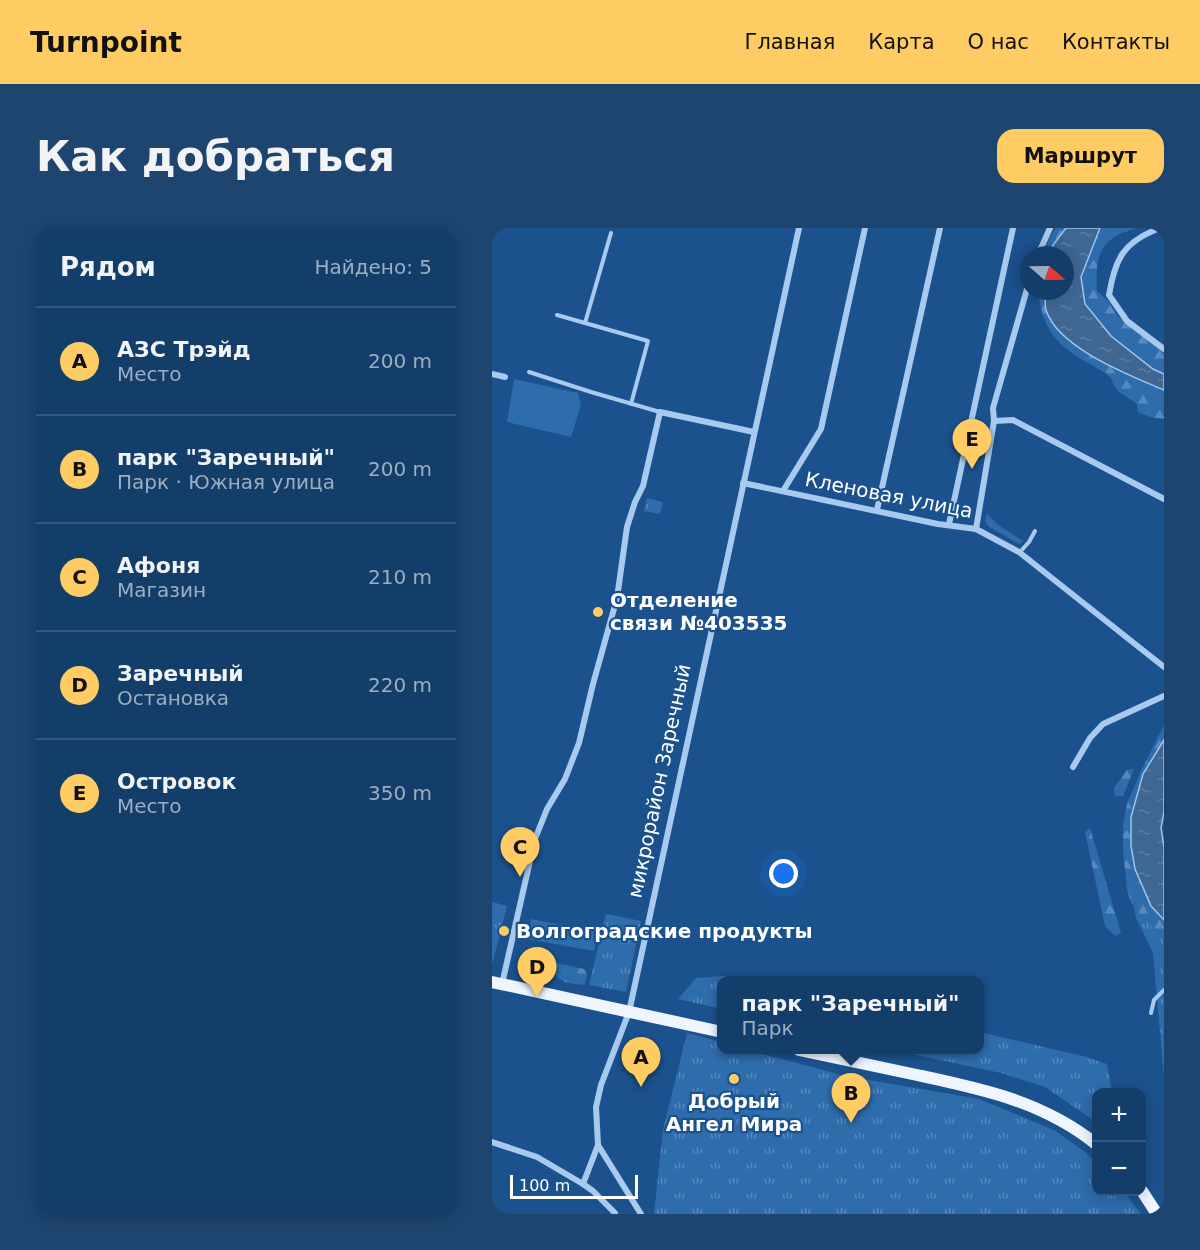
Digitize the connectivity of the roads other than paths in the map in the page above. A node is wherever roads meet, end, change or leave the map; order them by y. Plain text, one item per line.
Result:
1 (799, 228) edge
2 (865, 228) edge
3 (940, 228) edge
4 (1013, 228) edge
5 (1050, 228) edge
6 (1160, 228) edge
7 (611, 233) dead end
8 (1042, 246) edge
9 (1024, 300) edge
10 (556, 315) dead end
11 (585, 323) junction
12 (1164, 350) edge
13 (529, 372) dead end
14 (492, 374) edge
15 (505, 377) dead end
16 (631, 404) junction
17 (660, 412) junction
18 (994, 421) junction
19 (754, 432) junction
20 (743, 483) junction
21 (783, 491) junction
22 (1164, 499) edge
23 (877, 510) junction
24 (950, 524) junction
25 (976, 529) junction
26 (1035, 531) dead end
27 (1019, 552) junction
28 (1164, 667) edge
29 (1164, 696) edge
30 (1073, 767) dead end
31 (497, 983) edge
32 (1164, 990) edge
33 (629, 1012) junction
34 (1151, 1013) dead end
35 (717, 1031) edge
36 (818, 1054) edge
37 (492, 1142) edge
38 (1094, 1142) edge
39 (598, 1145) junction
40 (583, 1184) junction
41 (1145, 1196) edge
42 (615, 1213) edge
43 (641, 1214) edge
44 (1157, 1214) edge

1 - 19 street, микрорайон Заречный
2 - 21 street
3 - 23 street
4 - 24 street
5 - 8 street
6 - 12 street
7 - 11 lane
9 - 18 street
10 - 11 lane
11 - 16 lane
13 - 16 lane
14 - 15 street
16 - 17 lane
17 - 19 street
17 - 31 street
18 - 22 street
18 - 25 street
19 - 20 street, микрорайон Заречный
20 - 21 street, Кленовая улица
20 - 33 street, микрорайон Заречный
21 - 23 street, Кленовая улица
23 - 24 street, Кленовая улица
24 - 25 street, Кленовая улица
25 - 27 street, Кленовая улица
26 - 27 lane
27 - 28 street, Кленовая улица
29 - 30 street
31 - 33 main road
32 - 34 lane
33 - 35 main road
33 - 39 street, микрорайон Заречный
36 - 38 main road
37 - 40 street
39 - 40 street
39 - 43 street
40 - 42 street
41 - 44 main road

